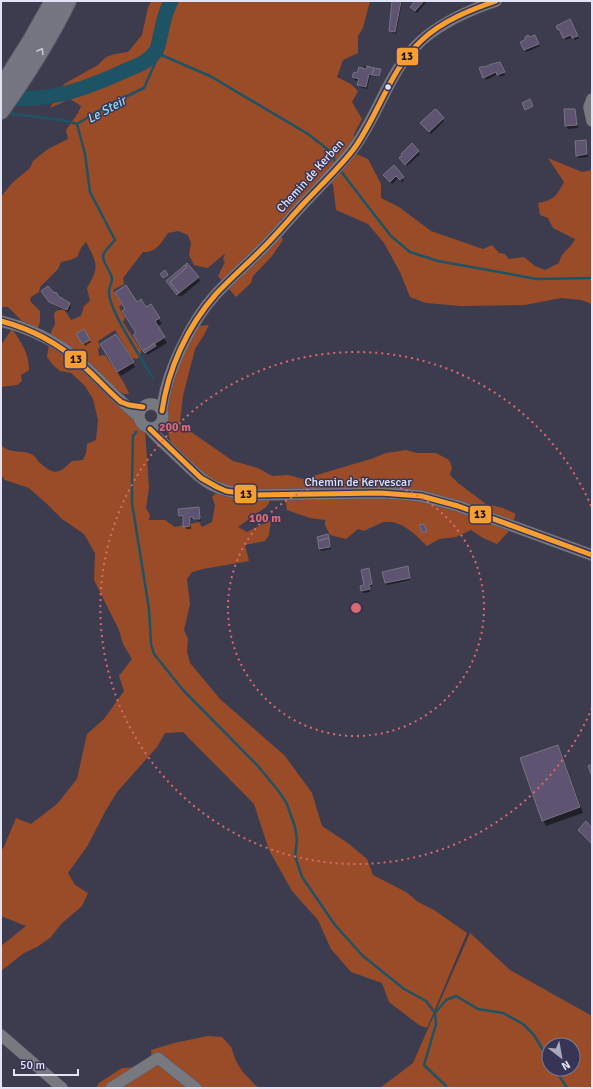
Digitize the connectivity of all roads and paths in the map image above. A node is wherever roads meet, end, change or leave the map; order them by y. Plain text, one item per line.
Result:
1 (53, 1) edge
2 (68, 1) edge
3 (496, 1) edge
4 (10, 83) edge
5 (592, 99) edge
6 (1, 111) edge
7 (592, 122) edge
8 (1, 321) edge
9 (164, 393) junction
10 (145, 409) junction
11 (162, 416) junction
12 (150, 429) junction
13 (175, 453) junction
14 (592, 555) edge
15 (1, 1035) edge
16 (62, 1088) edge
17 (111, 1088) edge
18 (196, 1088) edge

1 - 4 highway
4 -> 2 highway
3 - 9 street, Chemin de Kerben
4 - 6 highway
5 - 7 street
8 - 10 street
9 - 10 street, Chemin de Kerben
9 - 11 street, Chemin de Kerben
10 - 11 street
10 - 12 street
11 - 12 street
11 - 13 street, Chemin de Kervescar
12 - 13 street, Chemin de Kervescar
13 - 14 street, Chemin de Kervescar
15 - 16 street
17 - 18 street

